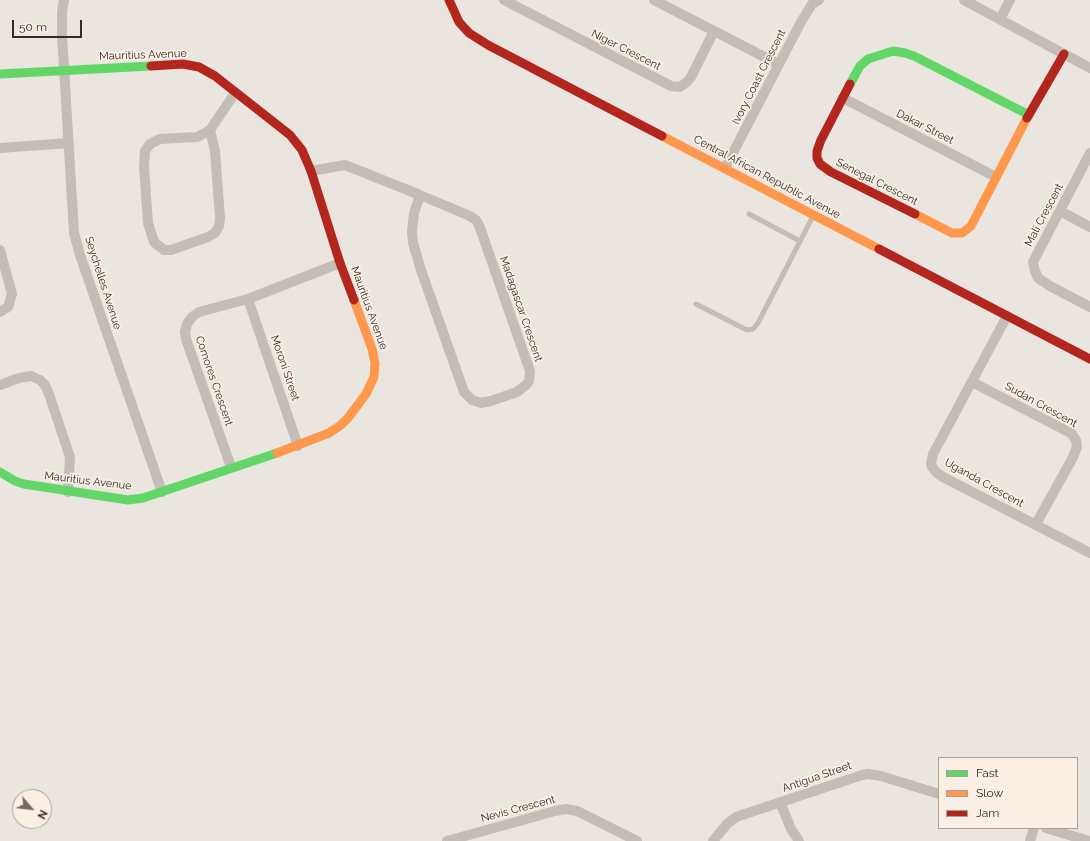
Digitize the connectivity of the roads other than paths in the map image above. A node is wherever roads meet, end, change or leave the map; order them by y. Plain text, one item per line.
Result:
1 (64, 0) edge
2 (449, 0) edge
3 (504, 0) edge
4 (654, 0) edge
5 (964, 0) edge
6 (1010, 0) edge
7 (812, 1) edge
8 (1000, 19) junction
9 (714, 31) junction
10 (1064, 54) junction
11 (778, 64) junction
12 (1090, 68) edge
13 (65, 71) junction
14 (0, 74) edge
15 (235, 92) junction
16 (843, 98) junction
17 (1029, 115) junction
18 (210, 130) junction
19 (69, 143) junction
20 (0, 148) edge
21 (1090, 153) edge
22 (725, 168) junction
23 (311, 171) junction
24 (996, 177) junction
25 (420, 196) junction
26 (1060, 211) junction
27 (749, 214) dead end
28 (814, 215) junction
29 (1090, 227) edge
30 (800, 241) junction
31 (0, 250) edge
32 (340, 263) junction
33 (248, 299) junction
34 (696, 304) dead end
35 (1090, 307) edge
36 (0, 312) edge
37 (1007, 316) junction
38 (1090, 359) edge
39 (972, 382) junction
40 (0, 385) edge
41 (298, 446) junction
42 (231, 467) junction
43 (0, 472) edge
44 (68, 492) junction
45 (162, 492) junction
46 (1036, 524) junction
47 (1090, 553) edge
48 (938, 794) edge
49 (780, 802) junction
50 (1034, 829) edge
51 (1049, 829) edge
52 (446, 841) edge
53 (637, 841) edge
54 (713, 841) edge
55 (799, 841) edge
56 (1030, 841) edge
57 (1089, 841) edge

1 - 13 street, Seychelles Avenue
2 - 22 street, Central African Republic Avenue
3 - 9 street, Niger Crescent
4 - 9 street
5 - 8 street
6 - 8 street
7 - 11 street, Ivory Coast Crescent
8 - 10 street
9 - 11 street
10 - 12 street
10 - 17 street, Senegal Crescent
11 - 22 street, Ivory Coast Crescent
13 - 14 street, Mauritius Avenue
13 - 15 street, Mauritius Avenue
13 - 19 street, Seychelles Avenue
15 - 18 street
15 - 23 street, Mauritius Avenue
16 - 17 street, Senegal Crescent
16 - 24 street, Dakar Street
16 - 24 street, Senegal Crescent
17 - 24 street, Senegal Crescent
18 - 18 street
19 - 20 street
19 - 45 street, Seychelles Avenue
21 - 26 street, Mali Crescent
22 - 28 street, Central African Republic Avenue
23 - 25 street, Madagascar Crescent
23 - 32 street, Mauritius Avenue
25 - 25 street, Madagascar Crescent
26 - 29 street
26 - 35 street, Mali Crescent
27 - 30 lane
28 - 30 lane
28 - 37 street, Central African Republic Avenue
30 - 34 lane
31 - 36 street
32 - 33 street, Comores Crescent
32 - 41 street, Mauritius Avenue
33 - 41 street, Moroni Street
33 - 42 street, Comores Crescent
37 - 38 street, Central African Republic Avenue
37 - 39 street, Uganda Crescent
39 - 46 street, Uganda Crescent
39 - 46 street, Sudan Crescent
40 - 44 street
41 - 42 street, Mauritius Avenue
42 - 45 street, Mauritius Avenue
43 - 44 street, Mauritius Avenue
44 - 45 street, Mauritius Avenue
46 - 47 street, Uganda Crescent
48 - 49 street, Antigua Street
49 - 54 street, Antigua Street
49 - 55 street
50 - 56 street
51 - 57 street
52 - 53 street, Nevis Crescent

